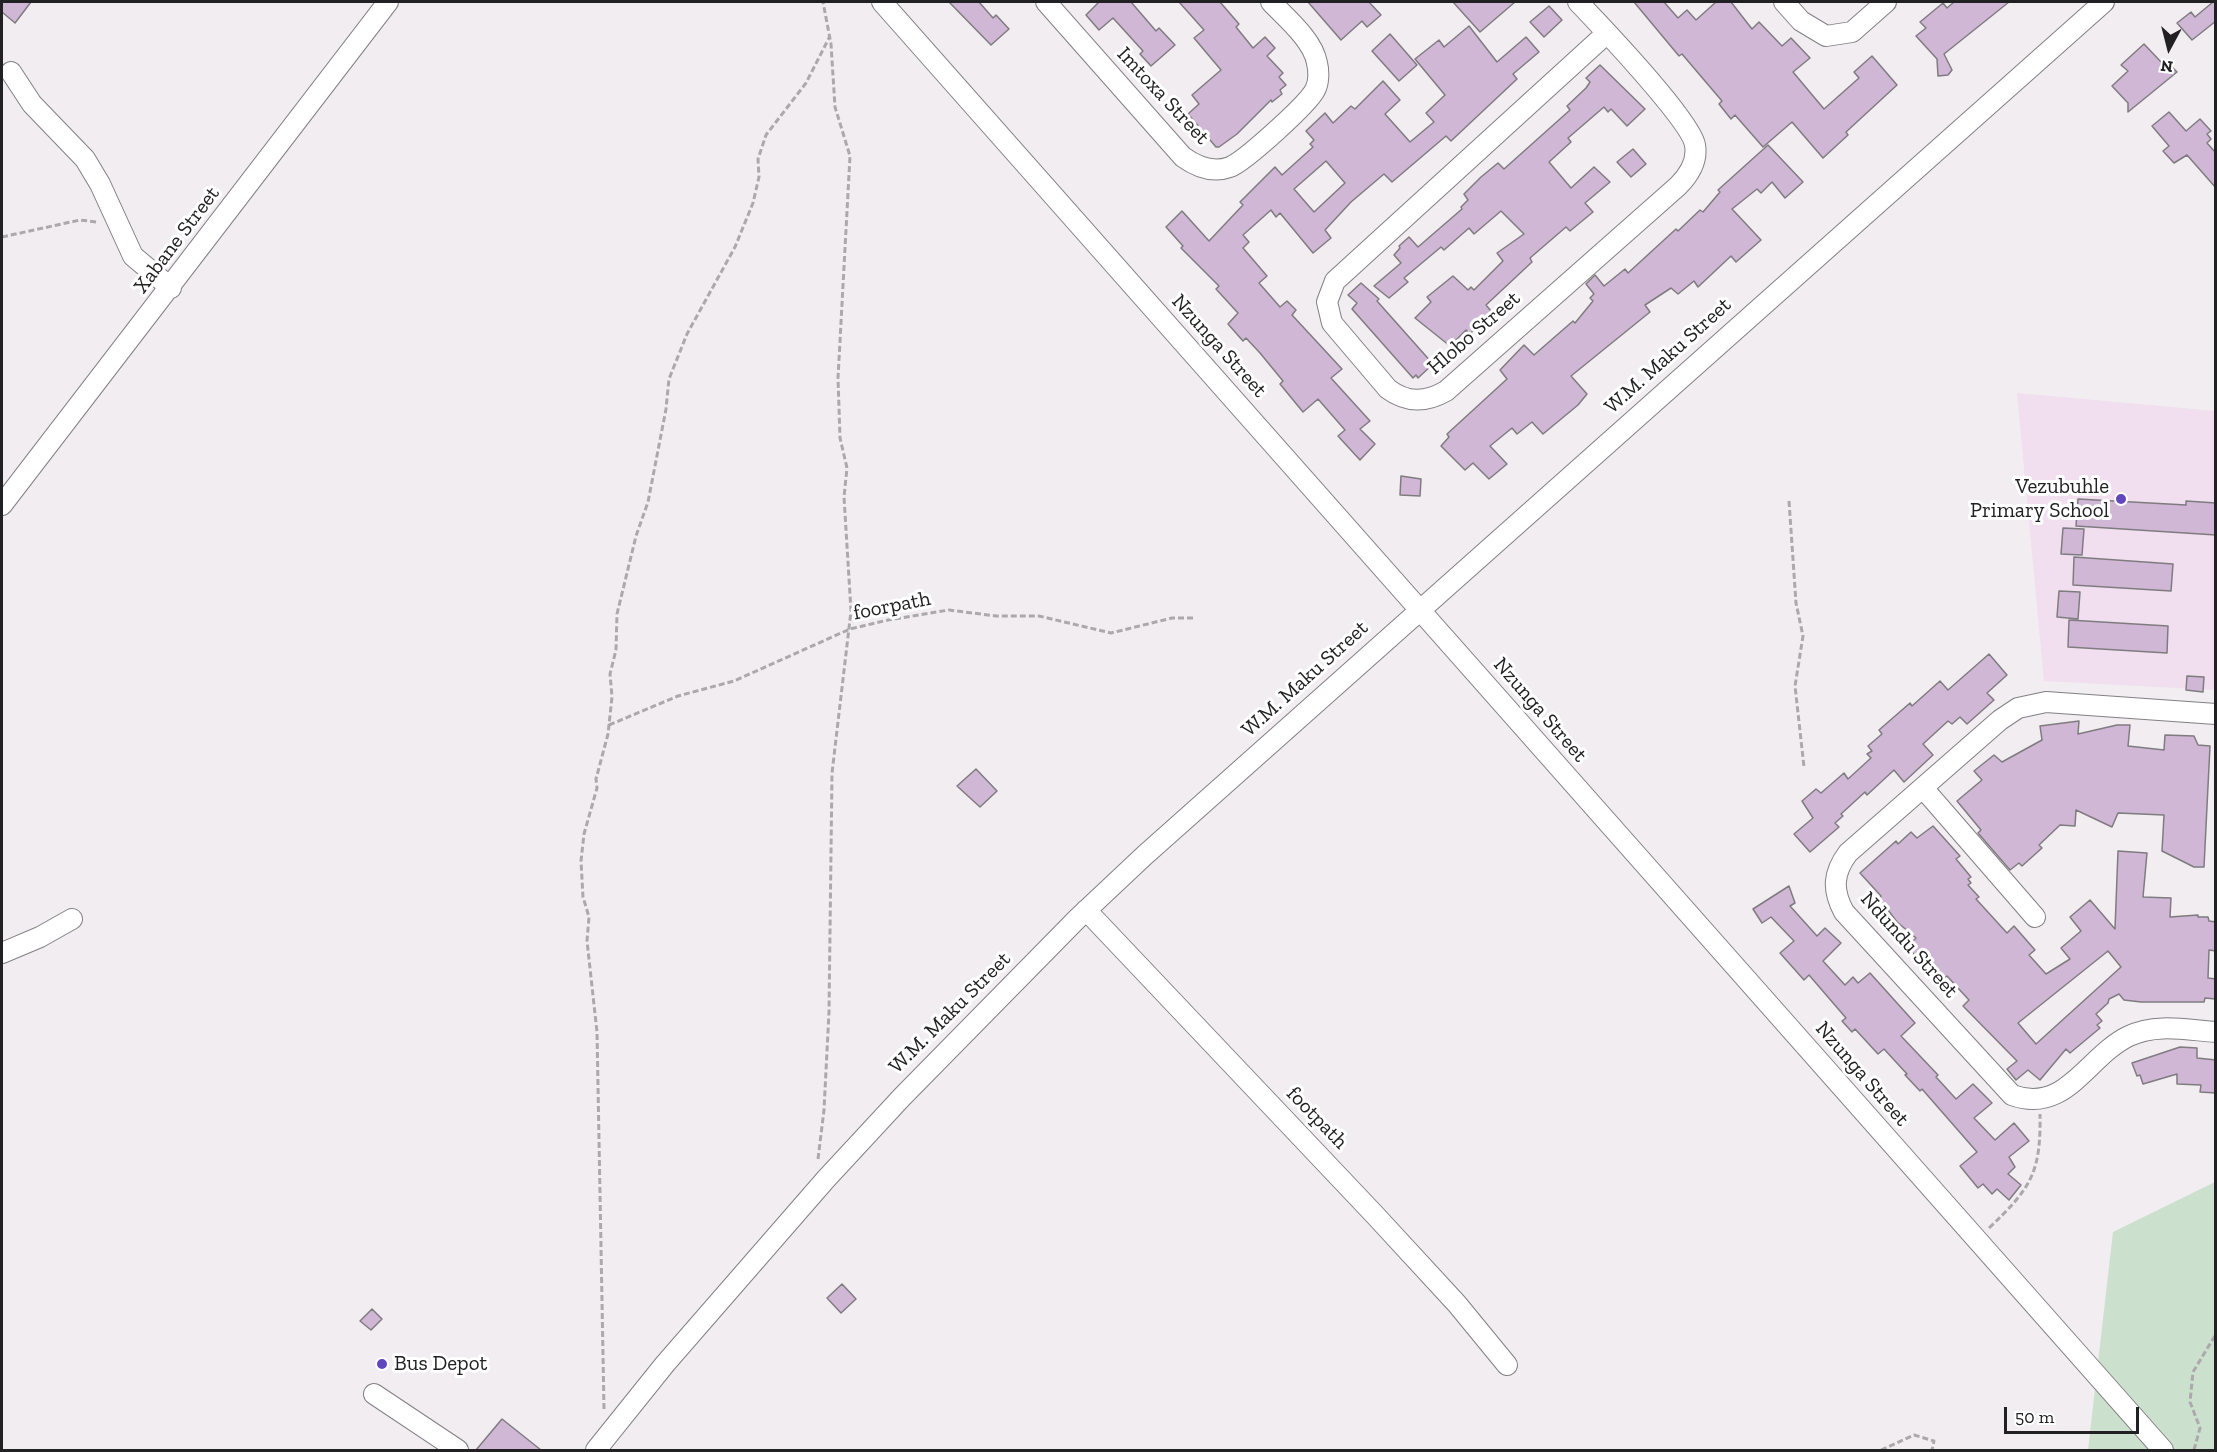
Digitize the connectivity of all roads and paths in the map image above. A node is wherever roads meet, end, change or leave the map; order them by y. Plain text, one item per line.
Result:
1 (388, 2) edge
2 (824, 2) edge
3 (882, 2) edge
4 (1046, 2) edge
5 (1271, 2) edge
6 (1578, 2) edge
7 (1784, 2) edge
8 (1886, 2) edge
9 (2104, 2) edge
10 (1606, 33) junction
11 (830, 36) junction
12 (11, 72) dead end
13 (118, 221) junction
14 (2, 237) edge
15 (171, 288) junction
16 (1789, 501) dead end
17 (2, 505) edge
18 (1420, 610) junction
19 (1196, 618) dead end
20 (850, 629) junction
21 (2216, 714) edge
22 (609, 725) junction
23 (1804, 767) dead end
24 (1923, 788) junction
25 (1086, 910) junction
26 (2035, 917) dead end
27 (72, 918) dead end
28 (2, 953) edge
29 (2216, 1032) edge
30 (2040, 1100) junction
31 (817, 1165) dead end
32 (1977, 1240) junction
33 (2216, 1334) edge
34 (1507, 1365) dead end
35 (374, 1394) dead end
36 (2145, 1443) edge
37 (601, 1446) edge
38 (458, 1450) edge
39 (1881, 1450) edge
40 (1932, 1450) edge
41 (2163, 1450) edge
42 (2194, 1450) edge

1 - 15 street, Xabane Street
2 - 11 path
3 - 18 street, Nzunga Street
4 - 5 street, Imtoxa Street
6 - 10 street, Hlobo Street
7 - 8 street
9 - 18 street, W.M. Maku Street
10 - 10 street, Hlobo Street
11 - 20 path
11 - 22 path
12 - 13 street
13 - 14 path
13 - 15 street
15 - 17 street, Xabane Street
16 - 23 path
18 - 25 street, W.M. Maku Street
18 - 32 street, Nzunga Street
19 - 20 path, foorpath
20 - 22 path, foorpath
20 - 31 path
21 - 24 street, Ndundu Street
22 - 37 path
24 - 26 street
24 - 30 street, Ndundu Street
25 - 34 street, footpath
25 - 37 street, W.M. Maku Street
27 - 28 street
29 - 30 street
30 - 32 path
32 - 36 street, Nzunga Street
33 - 42 path
35 - 38 street
36 - 41 street, Nzunga Street
39 - 40 path

